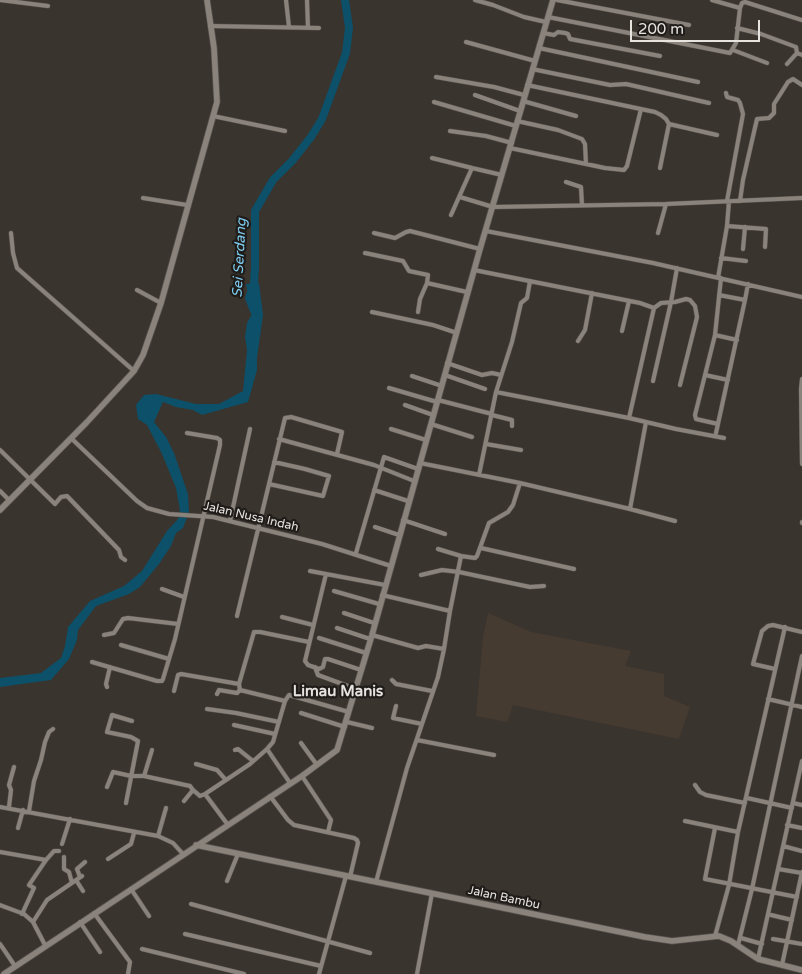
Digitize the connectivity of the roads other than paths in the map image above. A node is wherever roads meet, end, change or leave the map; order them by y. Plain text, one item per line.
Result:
1 (0, 0) edge
2 (207, 0) edge
3 (286, 0) edge
4 (307, 0) edge
5 (475, 0) edge
6 (553, 0) edge
7 (557, 0) edge
8 (712, 0) edge
9 (19, 1) edge
10 (39, 2) edge
11 (748, 2) edge
12 (48, 6) dead end
13 (740, 8) junction
14 (547, 19) junction
15 (802, 20) edge
16 (689, 25) dead end
17 (210, 26) junction
18 (289, 27) junction
19 (308, 28) junction
20 (319, 28) dead end
21 (737, 28) junction
22 (543, 33) junction
23 (466, 42) dead end
24 (539, 48) junction
25 (733, 50) junction
26 (800, 54) edge
27 (660, 56) dead end
28 (535, 61) junction
29 (767, 63) dead end
30 (787, 64) dead end
31 (532, 69) junction
32 (436, 77) dead end
33 (698, 82) dead end
34 (802, 85) edge
35 (527, 86) junction
36 (726, 93) dead end
37 (475, 95) dead end
38 (524, 98) junction
39 (434, 102) dead end
40 (710, 103) dead end
41 (641, 110) junction
42 (520, 111) junction
43 (213, 116) junction
44 (576, 116) dead end
45 (517, 123) junction
46 (669, 124) junction
47 (285, 131) dead end
48 (450, 131) dead end
49 (717, 135) dead end
50 (511, 145) junction
51 (432, 158) dead end
52 (586, 164) junction
53 (472, 168) junction
54 (660, 168) dead end
55 (502, 175) junction
56 (566, 182) dead end
57 (460, 197) junction
58 (143, 198) dead end
59 (802, 198) edge
60 (728, 201) junction
61 (740, 201) junction
62 (666, 204) junction
63 (187, 205) junction
64 (582, 205) junction
65 (493, 206) junction
66 (451, 215) dead end
67 (727, 226) junction
68 (745, 227) junction
69 (486, 231) junction
70 (11, 233) dead end
71 (374, 233) dead end
72 (658, 233) dead end
73 (765, 247) dead end
74 (743, 248) dead end
75 (480, 249) junction
76 (365, 254) dead end
77 (721, 258) junction
78 (746, 261) dead end
79 (677, 268) junction
80 (474, 270) junction
81 (719, 278) junction
82 (530, 281) junction
83 (427, 283) junction
84 (748, 284) junction
85 (137, 290) dead end
86 (467, 292) junction
87 (592, 293) junction
88 (718, 295) junction
89 (802, 296) edge
90 (745, 300) junction
91 (629, 301) junction
92 (671, 302) junction
93 (161, 303) junction
94 (654, 308) junction
95 (372, 312) dead end
96 (418, 312) dead end
97 (622, 330) dead end
98 (457, 333) junction
99 (714, 335) junction
100 (737, 340) junction
101 (578, 341) dead end
102 (447, 363) junction
103 (134, 371) junction
104 (445, 375) junction
105 (501, 375) junction
106 (705, 375) junction
107 (412, 376) dead end
108 (802, 379) edge
109 (728, 380) junction
110 (653, 381) dead end
111 (680, 385) dead end
112 (442, 386) junction
113 (389, 388) dead end
114 (485, 389) dead end
115 (496, 392) junction
116 (437, 401) junction
117 (405, 406) dead end
118 (492, 415) junction
119 (433, 416) junction
120 (629, 418) junction
121 (646, 422) junction
122 (431, 424) junction
123 (718, 424) junction
124 (512, 426) dead end
125 (250, 429) dead end
126 (391, 429) dead end
127 (716, 432) dead end
128 (187, 433) dead end
129 (472, 437) dead end
130 (724, 438) dead end
131 (72, 439) junction
132 (279, 439) junction
133 (426, 440) junction
134 (486, 444) junction
135 (0, 450) edge
136 (521, 450) dead end
137 (337, 454) junction
138 (274, 462) junction
139 (802, 464) edge
140 (419, 466) junction
141 (380, 468) junction
142 (479, 475) junction
143 (30, 479) junction
144 (414, 481) junction
145 (520, 483) junction
146 (269, 484) junction
147 (374, 490) junction
148 (0, 491) edge
149 (9, 500) junction
150 (408, 501) junction
151 (630, 509) junction
152 (0, 510) edge
153 (201, 515) junction
154 (404, 520) junction
155 (230, 521) junction
156 (675, 521) dead end
157 (376, 527) dead end
158 (257, 528) junction
159 (445, 534) dead end
160 (398, 535) junction
161 (481, 548) junction
162 (438, 549) dead end
163 (356, 553) junction
164 (461, 556) junction
165 (125, 560) dead end
166 (391, 566) junction
167 (574, 569) dead end
168 (310, 571) dead end
169 (458, 572) junction
170 (326, 574) junction
171 (422, 575) dead end
172 (385, 585) junction
173 (544, 586) dead end
174 (162, 589) dead end
175 (334, 591) dead end
176 (382, 595) junction
177 (184, 596) junction
178 (379, 604) junction
179 (450, 611) junction
180 (344, 614) dead end
181 (237, 616) dead end
182 (282, 617) dead end
183 (374, 623) junction
184 (178, 624) junction
185 (313, 625) junction
186 (784, 627) junction
187 (337, 628) dead end
188 (802, 632) edge
189 (104, 635) dead end
190 (371, 637) junction
191 (318, 638) dead end
192 (309, 642) junction
193 (121, 645) dead end
194 (444, 649) junction
195 (366, 653) junction
196 (802, 656) edge
197 (169, 659) junction
198 (92, 662) dead end
199 (110, 667) junction
200 (315, 667) junction
201 (775, 669) junction
202 (361, 670) junction
203 (392, 680) dead end
204 (239, 684) junction
205 (107, 687) dead end
206 (356, 689) junction
207 (240, 690) junction
208 (174, 691) dead end
209 (432, 692) junction
210 (217, 694) dead end
211 (768, 698) junction
212 (285, 701) junction
213 (791, 704) junction
214 (396, 706) dead end
215 (802, 707) edge
216 (207, 709) dead end
217 (350, 712) junction
218 (301, 713) dead end
219 (132, 721) dead end
220 (279, 722) junction
221 (346, 724) junction
222 (422, 724) junction
223 (234, 726) dead end
224 (53, 728) dead end
225 (372, 728) dead end
226 (276, 734) junction
227 (417, 740) junction
228 (301, 743) dead end
229 (267, 749) junction
230 (152, 750) dead end
231 (234, 750) dead end
232 (494, 755) dead end
233 (253, 761) junction
234 (802, 761) edge
235 (196, 764) dead end
236 (317, 765) junction
237 (14, 767) dead end
238 (131, 776) junction
239 (144, 776) junction
240 (302, 776) junction
241 (226, 779) junction
242 (800, 780) edge
243 (290, 783) junction
244 (695, 785) dead end
245 (107, 787) dead end
246 (193, 790) junction
247 (206, 794) junction
248 (270, 796) junction
249 (746, 800) junction
250 (184, 802) dead end
251 (126, 803) dead end
252 (769, 803) junction
253 (792, 805) junction
254 (802, 805) edge
255 (0, 806) edge
256 (9, 807) junction
257 (166, 808) dead end
258 (23, 810) junction
259 (29, 811) junction
260 (70, 819) junction
261 (685, 821) dead end
262 (228, 825) junction
263 (787, 825) junction
264 (18, 828) dead end
265 (715, 828) junction
266 (802, 828) edge
267 (328, 832) junction
268 (738, 832) junction
269 (134, 833) junction
270 (158, 836) junction
271 (62, 844) dead end
272 (196, 845) junction
273 (783, 846) junction
274 (59, 851) dead end
275 (802, 851) edge
276 (0, 852) edge
277 (184, 854) junction
278 (238, 854) junction
279 (64, 857) dead end
280 (108, 859) dead end
281 (46, 860) junction
282 (85, 862) dead end
283 (778, 869) junction
284 (802, 873) edge
285 (348, 877) junction
286 (77, 879) junction
287 (227, 881) dead end
288 (376, 882) junction
289 (729, 885) junction
290 (130, 889) junction
291 (752, 889) junction
292 (84, 891) dead end
293 (432, 893) junction
294 (774, 893) junction
295 (797, 897) junction
296 (191, 904) dead end
297 (0, 905) edge
298 (94, 913) junction
299 (22, 914) junction
300 (771, 915) dead end
301 (149, 916) dead end
302 (792, 920) junction
303 (33, 922) junction
304 (80, 922) junction
305 (184, 934) dead end
306 (715, 936) junction
307 (740, 938) junction
308 (773, 939) dead end
309 (328, 941) junction
310 (787, 941) junction
311 (0, 944) edge
312 (762, 944) junction
313 (802, 944) edge
314 (46, 945) junction
315 (738, 945) junction
316 (142, 949) dead end
317 (100, 952) dead end
318 (370, 953) dead end
319 (758, 959) junction
320 (782, 965) junction
321 (15, 966) junction
322 (321, 966) junction
323 (802, 970) edge
324 (4, 974) edge
325 (128, 974) edge
326 (244, 974) edge
327 (320, 974) edge
328 (417, 974) edge

1 - 9 street
2 - 17 street
3 - 18 street
4 - 19 street
5 - 14 street
6 - 14 street
7 - 16 street
8 - 13 street
9 - 10 street
10 - 12 street
11 - 13 street
11 - 15 street
13 - 21 street
14 - 22 street
14 - 25 street
17 - 18 street
17 - 43 street
18 - 19 street
19 - 20 street
21 - 25 street
21 - 26 street
22 - 24 street
22 - 27 street
23 - 28 street
24 - 28 street
24 - 33 street
25 - 29 street
26 - 30 street
28 - 31 street
31 - 35 street
31 - 40 street
32 - 38 street
34 - 61 street
35 - 38 street
35 - 41 street
36 - 60 street
37 - 42 street
38 - 42 street
38 - 44 street
39 - 45 street
41 - 46 street
41 - 52 street
42 - 45 street
43 - 47 street
43 - 63 street
45 - 50 street
45 - 52 street
46 - 49 street
46 - 54 street
48 - 50 street
50 - 52 street
50 - 55 street
51 - 53 street
53 - 55 street
53 - 57 street
55 - 65 street
56 - 64 street
57 - 65 street
57 - 66 street
58 - 63 street
59 - 61 street
60 - 61 street
60 - 62 street
60 - 67 street
62 - 64 street
62 - 72 street
63 - 93 street
64 - 65 street
65 - 69 street
67 - 68 street
67 - 77 street
68 - 73 street
68 - 74 street
69 - 75 street
69 - 79 street
70 - 103 street
71 - 75 street
75 - 80 street
76 - 83 street
77 - 78 street
77 - 81 street
79 - 81 street
79 - 92 street
80 - 82 street
80 - 86 street
81 - 84 street
81 - 88 street
82 - 87 street
82 - 105 street
83 - 86 street
83 - 96 street
84 - 89 street
84 - 90 street
85 - 93 street
86 - 98 street
87 - 91 street
87 - 101 street
88 - 90 street
88 - 99 street
90 - 100 street
91 - 94 street
91 - 97 street
92 - 94 street
92 - 110 street
92 - 111 street
93 - 103 street
94 - 120 street
95 - 98 street
98 - 102 street
99 - 100 street
99 - 106 street
100 - 109 street
102 - 104 street
102 - 105 street
103 - 131 street
104 - 112 street
104 - 114 street
105 - 115 street
106 - 109 street
106 - 123 street
107 - 112 street
108 - 139 street
109 - 123 street
112 - 116 street
113 - 116 street
115 - 118 street
115 - 120 street
116 - 118 street
116 - 119 street
117 - 119 street
118 - 124 street
118 - 134 street
119 - 122 street
120 - 121 street
121 - 130 street
121 - 151 street
122 - 129 street
122 - 133 street
123 - 127 street
125 - 155 street
126 - 133 street
128 - 153 street
131 - 143 street
131 - 153 street, Jalan Nusa Indah
132 - 137 street
132 - 137 street
132 - 138 street
133 - 140 street
134 - 136 street
134 - 142 street
135 - 143 street
137 - 141 street
138 - 146 street
138 - 146 street
140 - 141 street
140 - 142 street
140 - 144 street
141 - 144 street
141 - 147 street
142 - 145 street
143 - 149 street
143 - 165 street
144 - 150 street
145 - 151 street
145 - 161 street
146 - 158 street
147 - 150 street
147 - 163 street
148 - 149 street
149 - 152 street
150 - 154 street
151 - 156 street
153 - 155 street, Jalan Nusa Indah
153 - 177 street
154 - 159 street
154 - 160 street
155 - 158 street, Jalan Nusa Indah
157 - 160 street
158 - 163 street, Jalan Nusa Indah
158 - 181 street
160 - 166 street
161 - 164 street
161 - 167 street
162 - 164 street
163 - 166 street, Jalan Nusa Indah
164 - 169 street
166 - 172 street
168 - 170 street
169 - 171 street
169 - 173 street
169 - 179 street
170 - 172 street
170 - 185 street
172 - 176 street
174 - 177 street
175 - 178 street
176 - 178 street
176 - 179 street
177 - 184 street
178 - 183 street
179 - 194 street
180 - 183 street
182 - 185 street
183 - 190 street
184 - 189 street
184 - 197 street
185 - 192 street
186 - 188 street
186 - 201 street
186 - 201 street
187 - 190 street
190 - 194 street
190 - 195 street
191 - 195 street
192 - 200 street
192 - 204 street
193 - 197 street
194 - 209 street
195 - 202 street
196 - 213 street
197 - 199 street
198 - 199 street
199 - 205 street
200 - 202 street
200 - 206 street
201 - 211 street
202 - 206 street
203 - 209 street
204 - 207 street
204 - 208 street
206 - 217 street
207 - 210 street
207 - 212 street
209 - 222 street
211 - 213 street
211 - 249 street
212 - 217 street
212 - 220 street
213 - 215 street
213 - 252 street
214 - 222 street
216 - 220 street
217 - 221 street
218 - 221 street
219 - 238 street
220 - 226 street
221 - 225 street
221 - 236 street
222 - 227 street
223 - 226 street
224 - 259 street
226 - 229 street
227 - 232 street
227 - 288 street
228 - 236 street
229 - 233 street
229 - 243 street
230 - 239 street
231 - 233 street
233 - 241 street
234 - 242 street
235 - 241 street
236 - 240 street
237 - 256 street
238 - 239 street
238 - 245 street
238 - 251 street
239 - 246 street
240 - 243 street
240 - 267 street
241 - 247 street
242 - 253 street
243 - 248 street
244 - 249 street
246 - 247 street
246 - 250 street
247 - 262 street
248 - 262 street
248 - 267 street
249 - 252 street
249 - 268 street
252 - 253 street
252 - 291 street
253 - 254 street
253 - 263 street
255 - 256 street
256 - 258 street
257 - 270 street
258 - 259 street
258 - 264 street
259 - 260 street
260 - 269 street
260 - 271 street
261 - 265 street
262 - 272 street
263 - 266 street
263 - 273 street
265 - 268 street
265 - 289 street
267 - 285 street
268 - 289 street
269 - 270 street
269 - 280 street
270 - 277 street
272 - 277 street
272 - 278 street, Jalan Bambu
273 - 275 street
273 - 283 street
274 - 281 street
276 - 281 street
277 - 290 street
278 - 285 street, Jalan Bambu
278 - 287 street
279 - 286 street
281 - 299 street
282 - 286 street
283 - 284 street
283 - 294 street
284 - 295 street
285 - 288 street, Jalan Bambu
285 - 309 street
286 - 292 street
286 - 303 street
288 - 293 street, Jalan Bambu
289 - 291 street
289 - 306 street
290 - 298 street
290 - 301 street
291 - 294 street
291 - 307 street
293 - 306 street, Jalan Bambu
293 - 328 street
294 - 295 street
294 - 312 street
295 - 302 street
296 - 309 street
297 - 299 street
298 - 304 street
298 - 325 street
299 - 303 street
300 - 302 street
302 - 310 street
303 - 314 street
304 - 314 street
304 - 317 street
305 - 322 street
306 - 315 street, Jalan Bambu
307 - 312 street
307 - 315 street
308 - 310 street
309 - 318 street
309 - 322 street
310 - 313 street
310 - 320 street
311 - 321 street
312 - 319 street
314 - 321 street
315 - 319 street, Jalan Bambu
316 - 326 street
319 - 320 street, Jalan Bambu
320 - 323 street, Jalan Bambu
321 - 324 street
322 - 327 street

